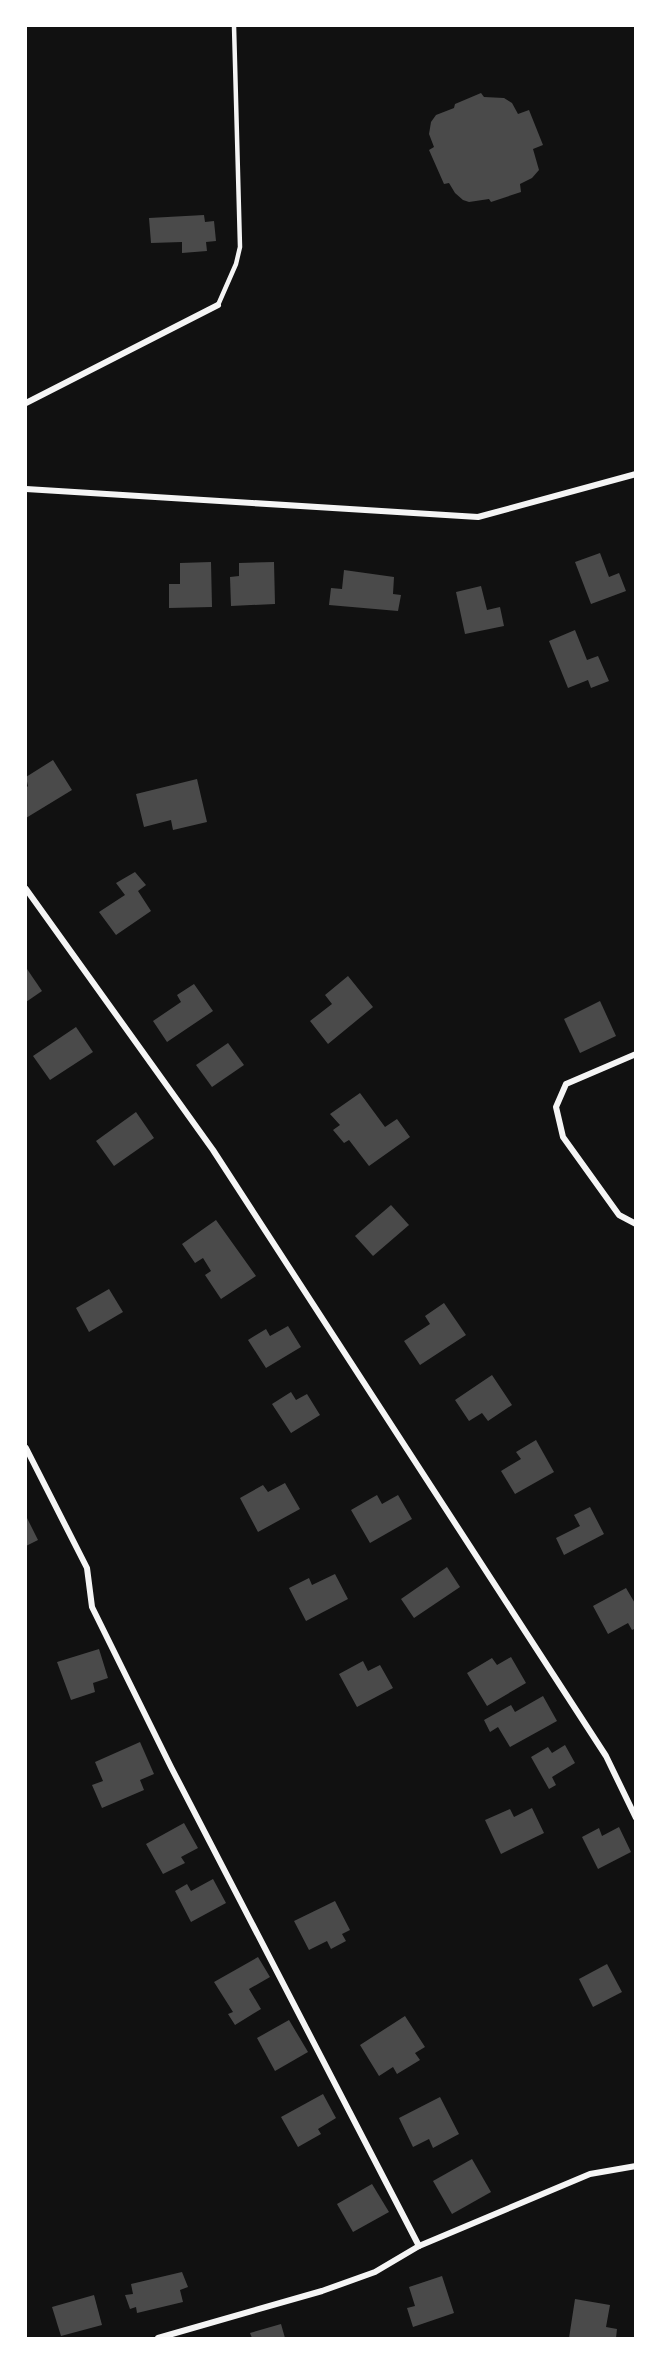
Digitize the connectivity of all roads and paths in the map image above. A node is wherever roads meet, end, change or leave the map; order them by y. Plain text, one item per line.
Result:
1 (234, 26) edge
2 (218, 305) joint
3 (26, 403) edge
4 (636, 474) edge
5 (26, 489) edge
6 (26, 889) edge
7 (636, 1054) edge
8 (636, 1224) edge
9 (26, 1448) edge
10 (636, 1818) edge
11 (636, 2166) edge
12 (419, 2246) junction
13 (158, 2338) edge

1 - 2 lane
2 - 3 street
4 - 5 street
6 - 10 street
7 - 8 street
9 - 12 street
11 - 12 street
12 - 13 street

